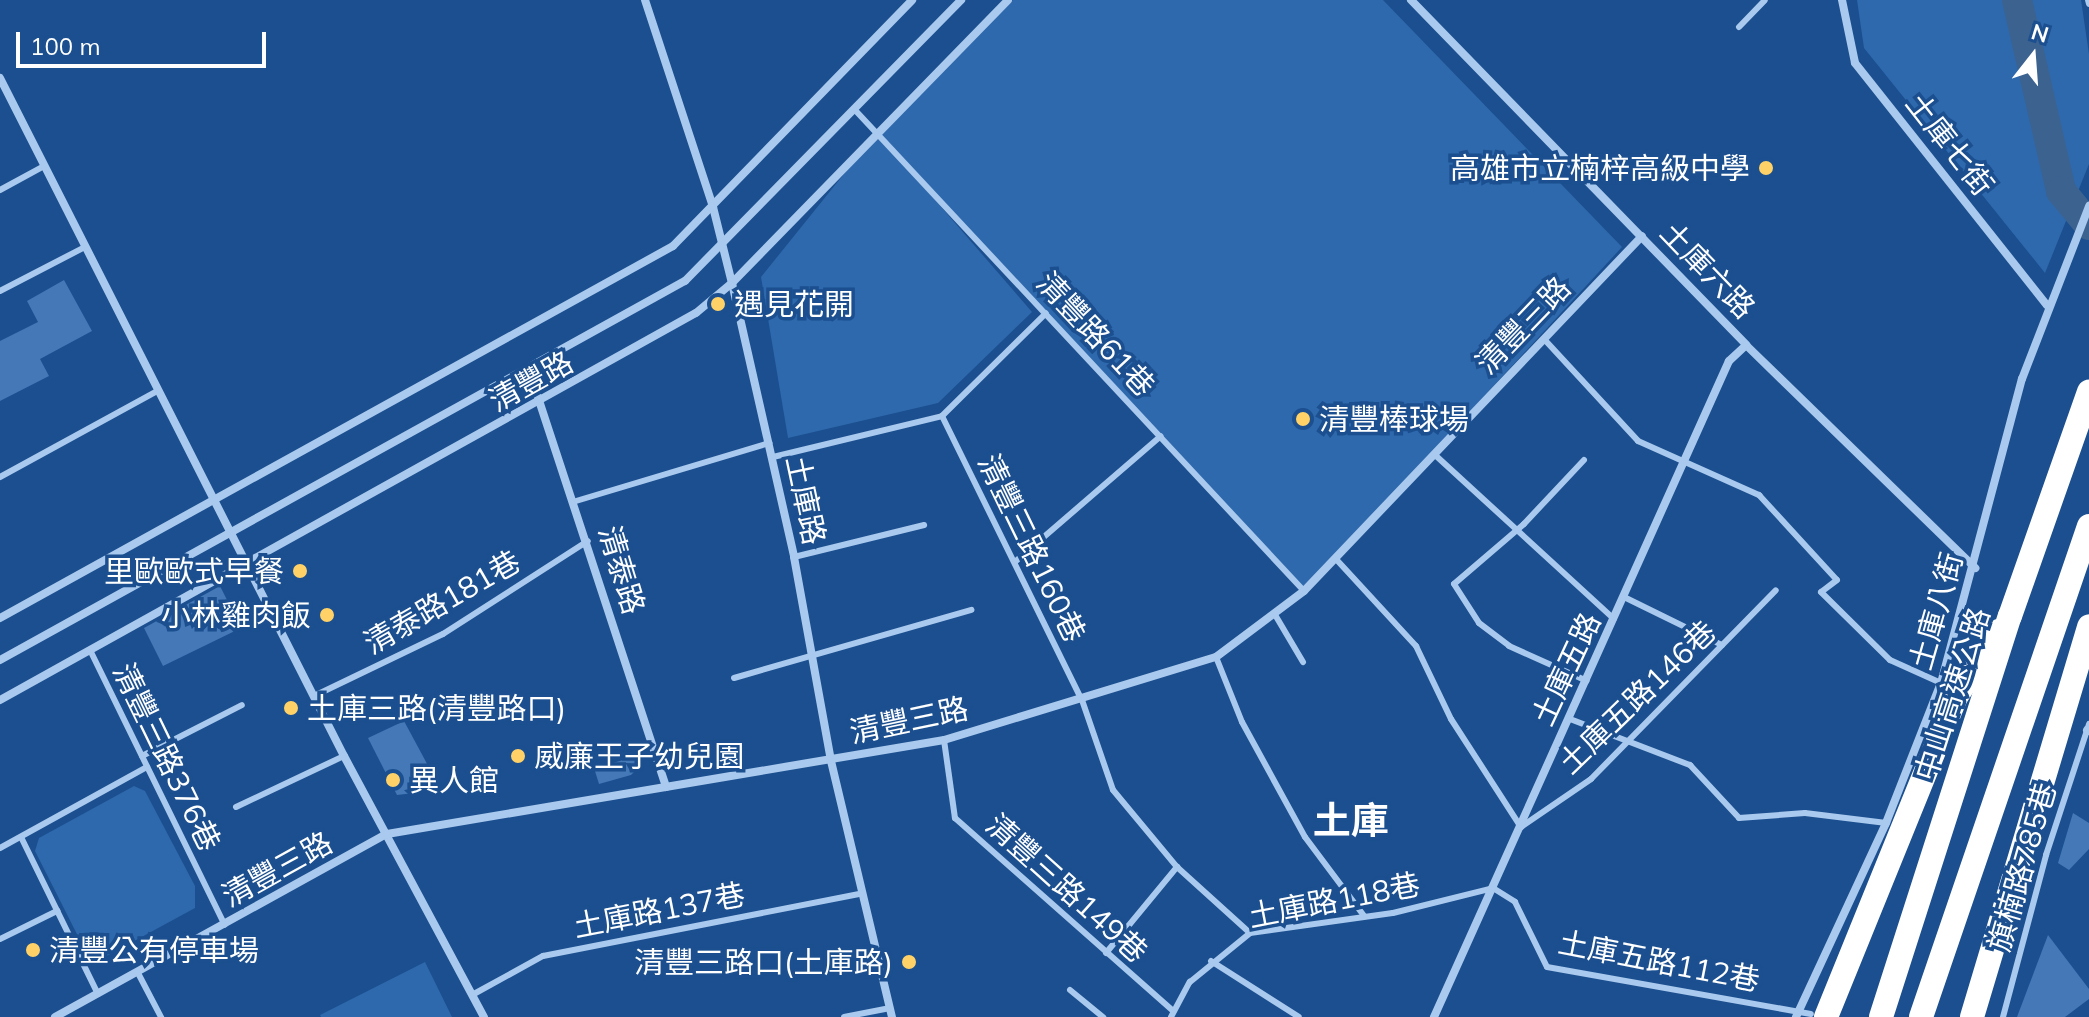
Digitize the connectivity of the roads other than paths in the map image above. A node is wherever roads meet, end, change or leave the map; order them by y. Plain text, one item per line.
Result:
1 (645, 0) edge
2 (912, 0) edge
3 (961, 0) edge
4 (1008, 0) edge
5 (1411, 0) edge
6 (1765, 0) edge
7 (1842, 0) edge
8 (1739, 27) dead end
9 (0, 78) edge
10 (3, 92) edge
11 (855, 110) junction
12 (877, 133) junction
13 (44, 166) junction
14 (0, 190) edge
15 (2089, 206) edge
16 (713, 207) junction
17 (1642, 236) junction
18 (85, 247) junction
19 (723, 247) junction
20 (732, 283) junction
21 (0, 291) edge
22 (2047, 305) junction
23 (1046, 313) junction
24 (1544, 339) junction
25 (1746, 345) junction
26 (529, 370) junction
27 (157, 391) junction
28 (2089, 392) edge
29 (541, 403) junction
30 (942, 416) junction
31 (1161, 436) junction
32 (769, 443) junction
33 (1434, 454) junction
34 (773, 457) junction
35 (1584, 460) dead end
36 (1685, 462) junction
37 (0, 477) edge
38 (214, 501) junction
39 (576, 501) junction
40 (924, 525) dead end
41 (2089, 526) edge
42 (1516, 531) junction
43 (231, 533) junction
44 (588, 541) junction
45 (794, 557) junction
46 (1335, 558) junction
47 (1016, 561) junction
48 (247, 563) junction
49 (1975, 568) junction
50 (1776, 590) dead end
51 (1304, 591) junction
52 (1626, 598) junction
53 (971, 610) dead end
54 (1274, 613) junction
55 (2010, 616) junction
56 (0, 618) edge
57 (1615, 620) junction
58 (2089, 626) edge
59 (1722, 645) junction
60 (90, 650) junction
61 (812, 657) junction
62 (1216, 657) junction
63 (0, 660) edge
64 (1303, 662) dead end
65 (734, 678) dead end
66 (1587, 681) junction
67 (1941, 683) junction
68 (314, 696) junction
69 (0, 700) edge
70 (1082, 700) junction
71 (242, 705) dead end
72 (1570, 719) junction
73 (2088, 728) edge
74 (944, 740) junction
75 (1627, 741) junction
76 (142, 756) junction
77 (344, 756) junction
78 (831, 761) junction
79 (147, 767) junction
80 (666, 787) junction
81 (236, 807) dead end
82 (1886, 823) junction
83 (1521, 827) junction
84 (387, 834) junction
85 (21, 837) junction
86 (0, 848) edge
87 (1177, 867) junction
88 (2009, 885) junction
89 (1493, 888) junction
90 (863, 893) junction
91 (57, 911) junction
92 (1364, 916) junction
93 (225, 925) junction
94 (1250, 933) junction
95 (0, 939) edge
96 (1106, 953) junction
97 (1211, 961) junction
98 (138, 973) junction
99 (1070, 990) dead end
100 (98, 994) junction
101 (472, 995) junction
102 (891, 1012) edge
103 (1798, 1013) edge
104 (1172, 1014) edge
105 (1818, 1016) edge
106 (55, 1017) edge
107 (161, 1017) edge
108 (484, 1017) edge
109 (844, 1017) edge
110 (1103, 1017) edge
111 (1299, 1017) edge
112 (1434, 1017) edge
113 (1881, 1017) edge
114 (1921, 1017) edge
115 (1957, 1017) edge
116 (1972, 1017) edge
117 (2003, 1017) edge

1 - 16 street, 土庫路
2 - 16 street, 清豐路
3 - 11 street, 清豐路
4 - 12 street, 清豐路
5 - 17 street, 土庫六路
6 - 8 lane
7 - 22 street, 土庫七街
9 - 10 street
10 - 13 street
11 - 12 lane, 清豐路61巷
11 - 19 street, 清豐路
12 - 20 street, 清豐路
12 - 23 lane, 清豐路61巷
13 - 14 lane
13 - 18 street
15 - 22 street, 土庫八街
16 - 19 street, 土庫路
16 - 38 street, 清豐路
17 - 24 street, 清豐三路
17 - 25 street, 土庫六路
18 - 21 lane
18 - 27 street
19 - 20 street, 土庫路
19 - 26 street, 清豐路
20 - 29 street, 清豐路
20 - 32 street, 土庫路
22 - 49 street, 土庫八街
23 - 30 lane
23 - 31 lane, 清豐路61巷
24 - 33 street, 清豐三路
24 - 36 lane
25 - 36 street, 土庫五路
25 - 49 street, 土庫六路
26 - 29 street, 清泰路
26 - 43 street, 清豐路
27 - 37 lane
27 - 38 street
28 - 55 highway, 中山高速公路
29 - 39 street, 清泰路
29 - 48 street, 清豐路
30 - 34 lane
30 - 47 lane, 清豐三路160巷
31 - 47 lane
31 - 51 lane, 清豐路61巷
32 - 34 street, 土庫路
32 - 39 lane
33 - 42 lane
33 - 46 street, 清豐三路
34 - 45 street, 土庫路
35 - 42 lane
36 - 52 street, 土庫五路
36 - 67 lane
38 - 43 street
38 - 56 street, 清豐路
39 - 44 street, 清泰路
40 - 45 lane
41 - 114 highway
42 - 57 lane
42 - 66 lane
43 - 48 street
43 - 63 street, 清豐路
44 - 68 lane, 清泰路181巷
44 - 80 street, 清泰路
45 - 61 street, 土庫路
46 - 51 street, 清豐三路
46 - 83 lane
47 - 70 lane, 清豐三路160巷
48 - 60 street, 清豐路
48 - 68 street
49 - 67 street, 土庫八街
50 - 59 lane, 土庫五路146巷
51 - 54 street, 清豐三路
52 - 57 street, 土庫五路
52 - 59 lane
53 - 61 lane
54 - 62 street, 清豐三路
54 - 64 lane
55 - 105 highway
55 - 113 highway, 中山高速公路
57 - 66 street, 土庫五路
58 - 88 highway
59 - 75 lane, 土庫五路146巷
60 - 69 street, 清豐路
60 - 76 lane, 清豐三路376巷
61 - 65 lane
61 - 78 street, 土庫路
62 - 70 street, 清豐三路
62 - 92 lane
66 - 72 street, 土庫五路
67 - 82 street, 土庫八街
68 - 77 street
70 - 74 street, 清豐三路
70 - 87 lane, 清豐三路160巷
71 - 76 lane
72 - 75 lane
72 - 83 street, 土庫五路
73 - 117 lane, 旗楠路785巷
74 - 78 street, 清豐三路
74 - 96 lane, 清豐三路149巷
75 - 82 lane
75 - 83 lane, 土庫五路146巷
76 - 79 lane, 清豐三路376巷
77 - 81 lane
77 - 84 street
78 - 80 street, 清豐三路
78 - 90 street, 土庫路
79 - 85 lane
79 - 93 lane, 清豐三路376巷
80 - 84 street, 清豐三路
82 - 103 street, 土庫八街
83 - 89 street, 土庫五路
84 - 93 street, 清豐三路
84 - 101 street
85 - 86 lane
85 - 91 lane
87 - 94 lane, 清豐三路160巷
87 - 96 lane
88 - 115 highway
88 - 116 highway
89 - 92 lane, 土庫路118巷
89 - 103 lane, 土庫五路112巷
89 - 112 street, 土庫五路
90 - 101 lane, 土庫路137巷
90 - 102 street, 土庫路
91 - 95 lane
91 - 100 lane
92 - 94 lane, 土庫路118巷
93 - 98 street, 清豐三路
94 - 97 lane, 土庫路118巷
96 - 104 lane, 清豐三路149巷
97 - 104 lane, 土庫路118巷
97 - 111 lane
98 - 100 street, 清豐三路
98 - 107 lane
99 - 110 lane
100 - 106 street, 清豐三路
101 - 108 street
102 - 109 lane
103 - 105 lane, 土庫五路112巷

